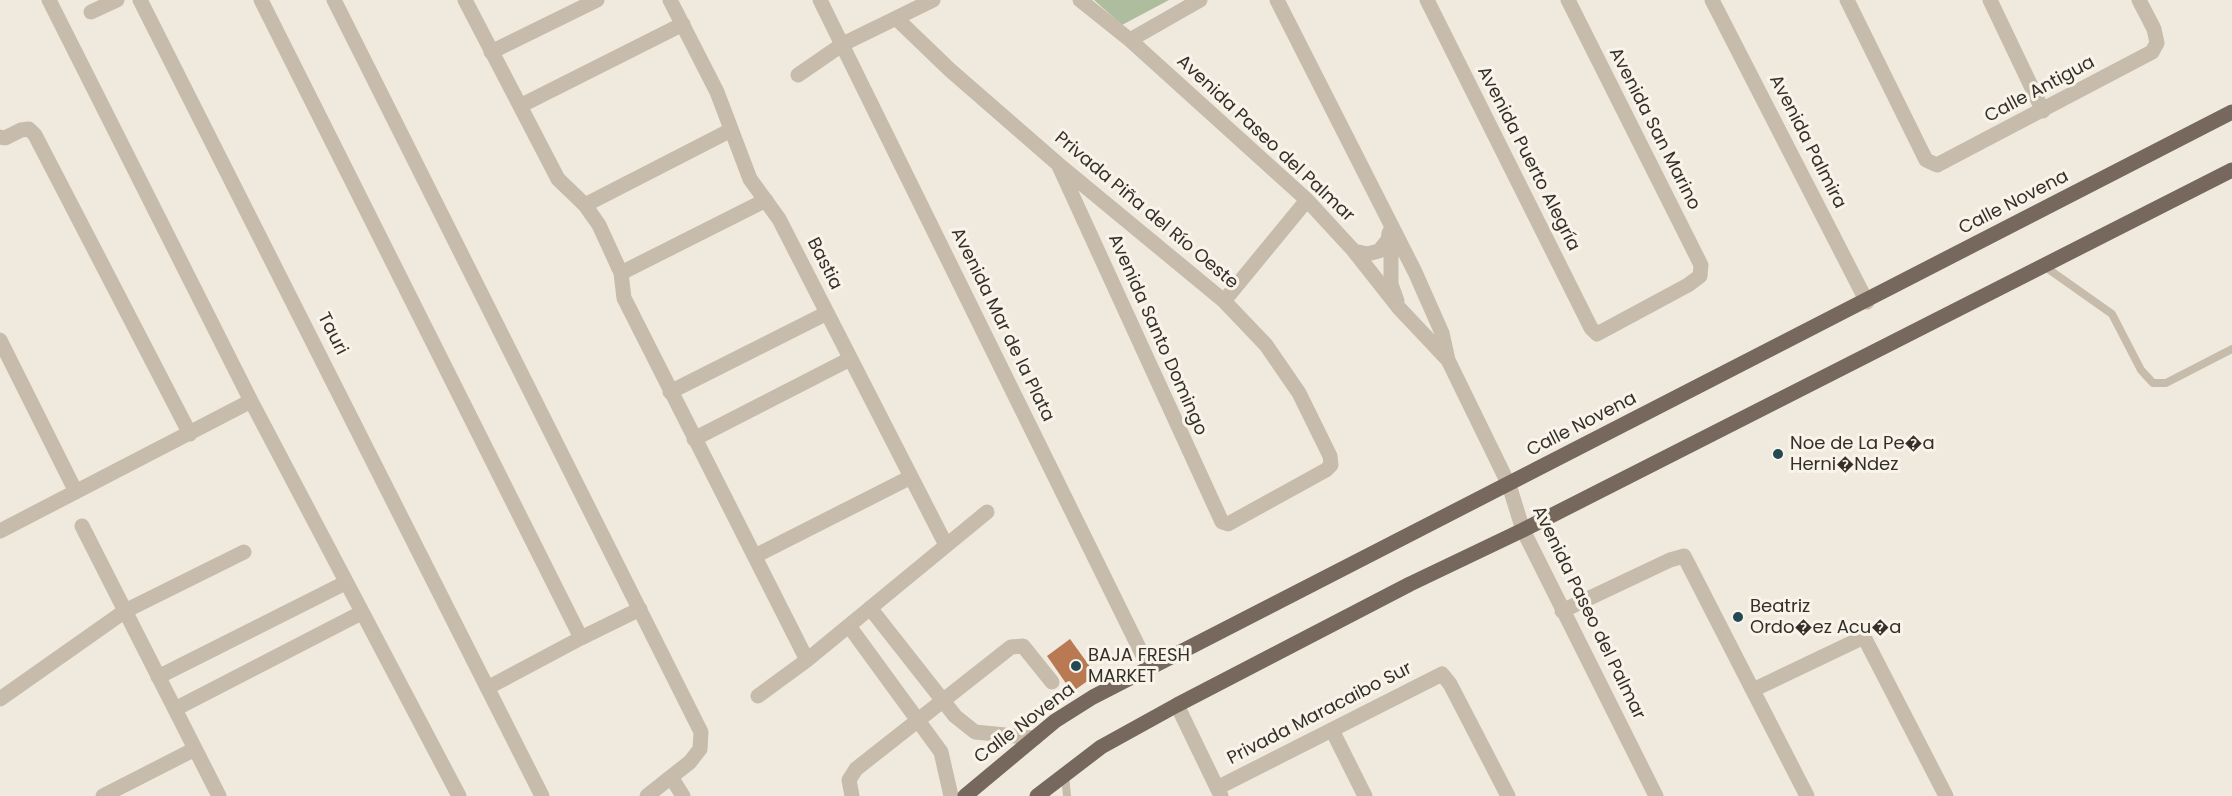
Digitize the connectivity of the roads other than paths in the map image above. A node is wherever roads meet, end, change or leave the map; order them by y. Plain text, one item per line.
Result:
1 (49, 0) edge
2 (117, 0) edge
3 (140, 0) edge
4 (261, 0) edge
5 (334, 0) edge
6 (465, 0) edge
7 (597, 0) edge
8 (670, 0) edge
9 (820, 0) edge
10 (933, 0) edge
11 (1080, 0) edge
12 (1200, 0) edge
13 (1277, 0) edge
14 (1427, 0) edge
15 (1568, 0) edge
16 (1713, 0) edge
17 (1847, 0) edge
18 (1990, 0) edge
19 (2139, 0) edge
20 (91, 12) dead end
21 (897, 19) junction
22 (682, 24) junction
23 (1130, 40) junction
24 (843, 44) junction
25 (491, 52) junction
26 (798, 75) dead end
27 (520, 106) junction
28 (2043, 111) junction
29 (2232, 112) edge
30 (731, 130) junction
31 (0, 137) edge
32 (1058, 164) junction
33 (2232, 170) edge
34 (766, 200) junction
35 (1307, 200) junction
36 (585, 205) junction
37 (1391, 224) junction
38 (1354, 251) junction
39 (2044, 266) junction
40 (621, 273) junction
41 (1700, 276) joint
42 (1224, 301) junction
43 (1867, 302) junction
44 (1399, 308) junction
45 (826, 313) junction
46 (0, 340) edge
47 (2232, 349) edge
48 (850, 359) junction
49 (1448, 360) junction
50 (670, 392) junction
51 (251, 401) junction
52 (190, 434) junction
53 (694, 439) junction
54 (1331, 465) joint
55 (911, 477) junction
56 (1509, 485) junction
57 (76, 492) junction
58 (987, 512) dead end
59 (82, 526) dead end
60 (1523, 530) junction
61 (0, 531) edge
62 (946, 545) junction
63 (244, 552) dead end
64 (755, 556) junction
65 (345, 583) junction
66 (870, 608) junction
67 (640, 609) junction
68 (125, 611) junction
69 (1562, 611) junction
70 (361, 613) junction
71 (849, 626) junction
72 (581, 638) junction
73 (807, 660) junction
74 (1149, 668) junction
75 (158, 676) junction
76 (1052, 682) dead end
77 (489, 687) junction
78 (1755, 689) junction
79 (758, 696) dead end
80 (0, 699) edge
81 (943, 701) junction
82 (1177, 705) junction
83 (174, 709) junction
84 (918, 719) junction
85 (1332, 730) junction
86 (1035, 738) junction
87 (195, 749) junction
88 (1065, 775) junction
89 (671, 777) junction
90 (1219, 792) edge
91 (103, 796) edge
92 (219, 796) edge
93 (459, 796) edge
94 (542, 796) edge
95 (647, 796) edge
96 (683, 796) edge
97 (852, 796) edge
98 (951, 796) edge
99 (964, 796) edge
100 (1037, 796) edge
101 (1067, 796) edge
102 (1365, 796) edge
103 (1508, 796) edge
104 (1656, 796) edge
105 (1807, 796) edge
106 (1946, 796) edge

1 - 51 street
2 - 20 street
3 - 77 street, Tauri
4 - 72 street
5 - 67 street
6 - 25 street
7 - 25 street
8 - 22 street, Bastia
9 - 24 street, Avenida Mar de la Plata
10 - 21 street
11 - 23 street, Avenida Paseo del Palmar
12 - 23 street
13 - 37 street
14 - 41 street, Avenida Puerto Alegría
15 - 41 street, Avenida San Marino
16 - 43 street, Avenida Palmira
17 - 28 street, Calle Antigua
18 - 28 street
19 - 28 street, Calle Antigua
21 - 24 street
21 - 32 street, Privada Piña del Río Oeste
22 - 27 street
22 - 30 street, Bastia
23 - 35 street, Avenida Paseo del Palmar
24 - 26 street
24 - 74 street, Avenida Mar de la Plata
25 - 27 street
27 - 36 street
29 - 43 main road, Calle Novena
30 - 34 street, Bastia
30 - 36 street
31 - 52 street
32 - 42 street, Privada Piña del Río Oeste
32 - 54 street, Avenida Santo Domingo
33 - 39 main road
34 - 40 street
34 - 45 street, Bastia
35 - 38 street, Avenida Paseo del Palmar
35 - 42 street
36 - 40 street
37 - 38 street
37 - 44 street
37 - 49 street
38 - 44 street, Avenida Paseo del Palmar
39 - 47 lane
39 - 60 main road
40 - 50 street
42 - 54 street, Privada Piña del Río Oeste
43 - 56 main road, Calle Novena
44 - 49 street, Avenida Paseo del Palmar
45 - 48 street, Bastia
45 - 50 street
46 - 57 street
48 - 53 street
48 - 55 street, Bastia
49 - 56 street, Avenida Paseo del Palmar
50 - 53 street
51 - 52 street
51 - 65 street
52 - 57 street
53 - 64 street
55 - 62 street, Bastia
55 - 64 street
56 - 60 street, Avenida Paseo del Palmar
56 - 74 main road, Calle Novena
57 - 61 street
58 - 62 street
59 - 68 street
60 - 69 street, Avenida Paseo del Palmar
60 - 82 main road
62 - 66 street
63 - 68 street
64 - 73 street
65 - 70 street
65 - 75 street
66 - 71 street
66 - 81 street
67 - 72 street
67 - 89 street
68 - 75 street
68 - 80 street
69 - 78 street
69 - 104 street, Avenida Paseo del Palmar
70 - 83 street
70 - 93 street
71 - 73 street
71 - 84 street
72 - 77 street
73 - 79 street
74 - 86 main road, Calle Novena
75 - 83 street
76 - 81 street
77 - 94 street, Tauri
78 - 105 street
78 - 106 street
81 - 84 street
81 - 86 street
82 - 88 main road
82 - 90 street
83 - 87 street
84 - 97 street
84 - 98 street
85 - 90 street, Privada Maracaibo Sur
85 - 102 street
85 - 103 street, Privada Maracaibo Sur
86 - 99 main road, Calle Novena
87 - 91 street
87 - 92 street
88 - 100 main road
88 - 101 lane
89 - 95 street
89 - 96 street

